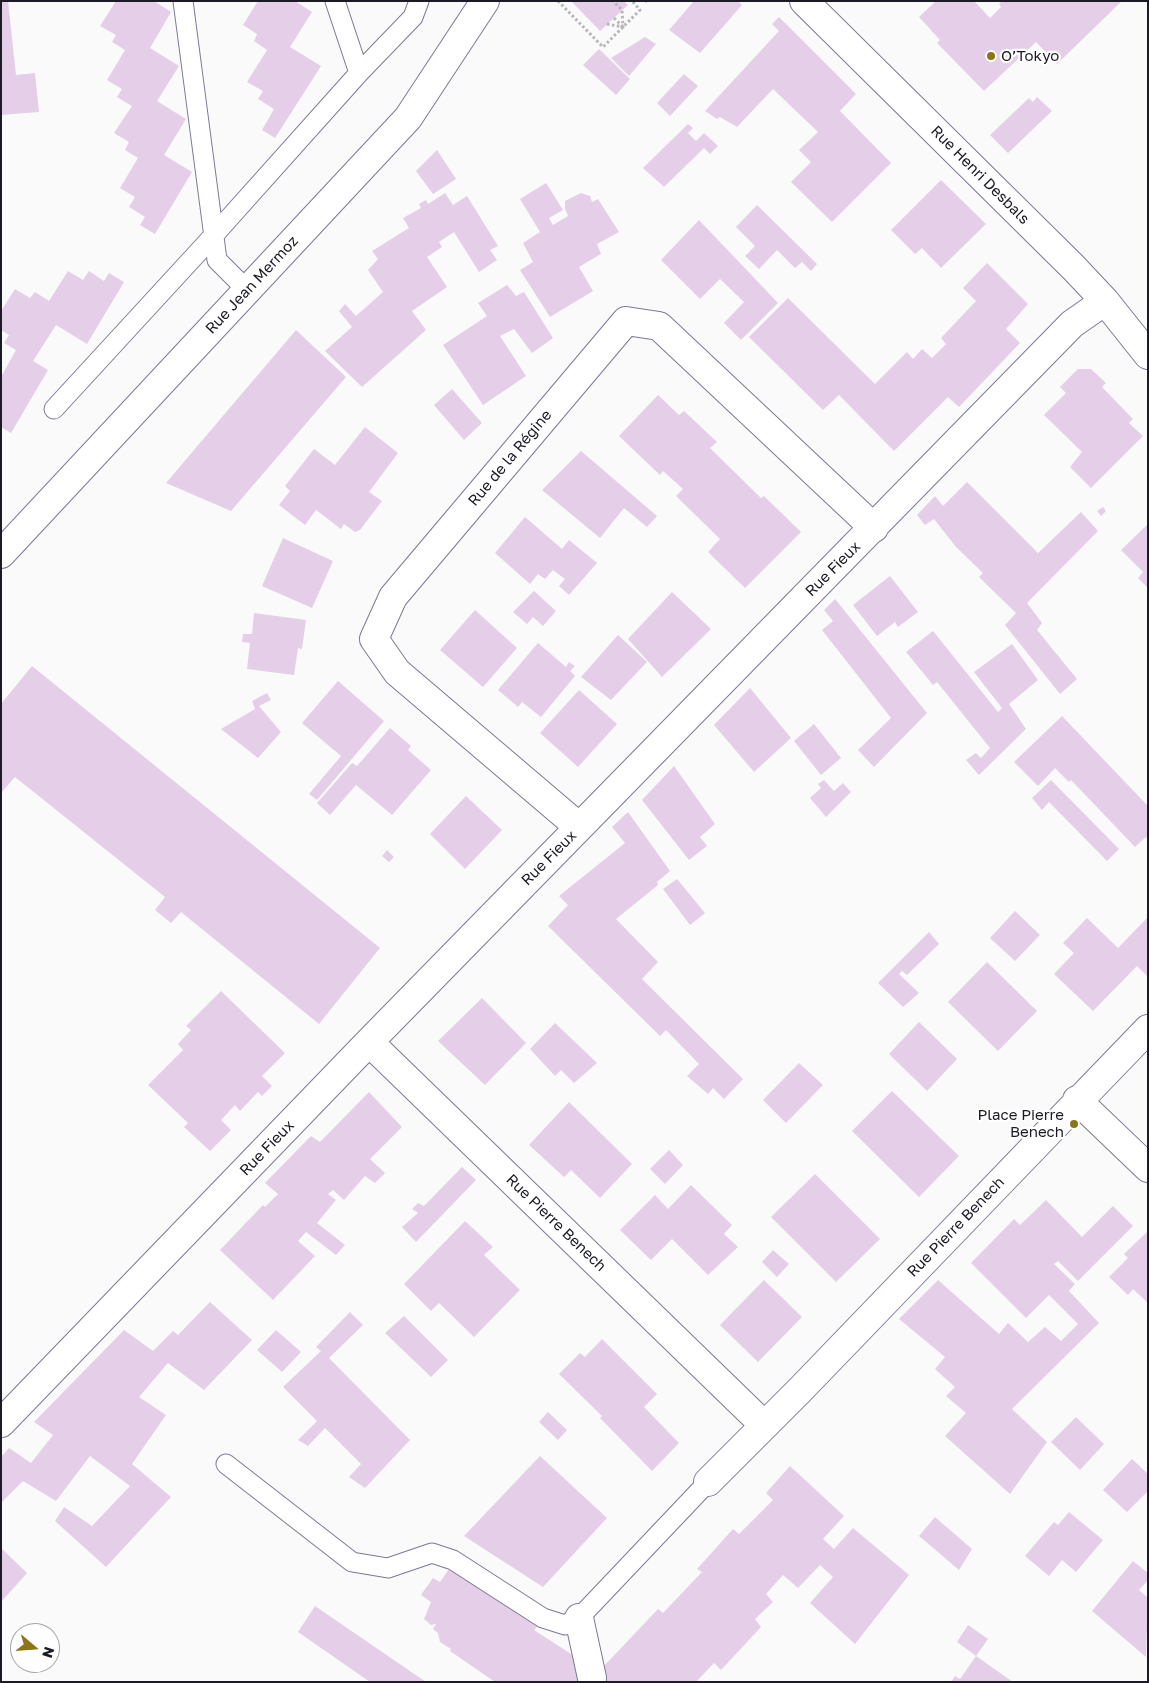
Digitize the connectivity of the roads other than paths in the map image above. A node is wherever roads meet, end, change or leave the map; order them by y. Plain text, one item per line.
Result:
1 (183, 1) edge
2 (335, 1) edge
3 (419, 1) edge
4 (485, 1) edge
5 (804, 1) edge
6 (359, 73) junction
7 (214, 235) junction
8 (247, 290) junction
9 (1104, 300) junction
10 (1148, 355) edge
11 (54, 409) dead end
12 (874, 528) junction
13 (1, 554) edge
14 (580, 827) junction
15 (1148, 1028) edge
16 (369, 1042) junction
17 (1077, 1100) junction
18 (1148, 1168) edge
19 (1, 1423) edge
20 (764, 1425) junction
21 (226, 1464) dead end
22 (708, 1482) joint
23 (579, 1618) junction
24 (592, 1678) dead end

1 - 7 lane
2 - 6 lane
3 - 6 lane
4 - 8 street, Rue Jean Mermoz
5 - 9 street, Rue Henri Desbals
6 - 7 lane
7 - 8 lane
7 - 11 lane
8 - 13 street, Rue Jean Mermoz
9 - 10 street, Rue Henri Desbals
9 - 12 street, Rue Fieux
12 - 14 street, Rue Fieux
12 - 14 street, Rue de la Régine
14 - 16 street, Rue Fieux
15 - 17 street, Rue Pierre Benech
16 - 19 street, Rue Fieux
16 - 20 street, Rue Pierre Benech
17 - 18 street
17 - 20 street, Rue Pierre Benech
20 - 22 street, Rue Pierre Benech
21 - 23 lane
22 - 23 lane
23 - 24 street

